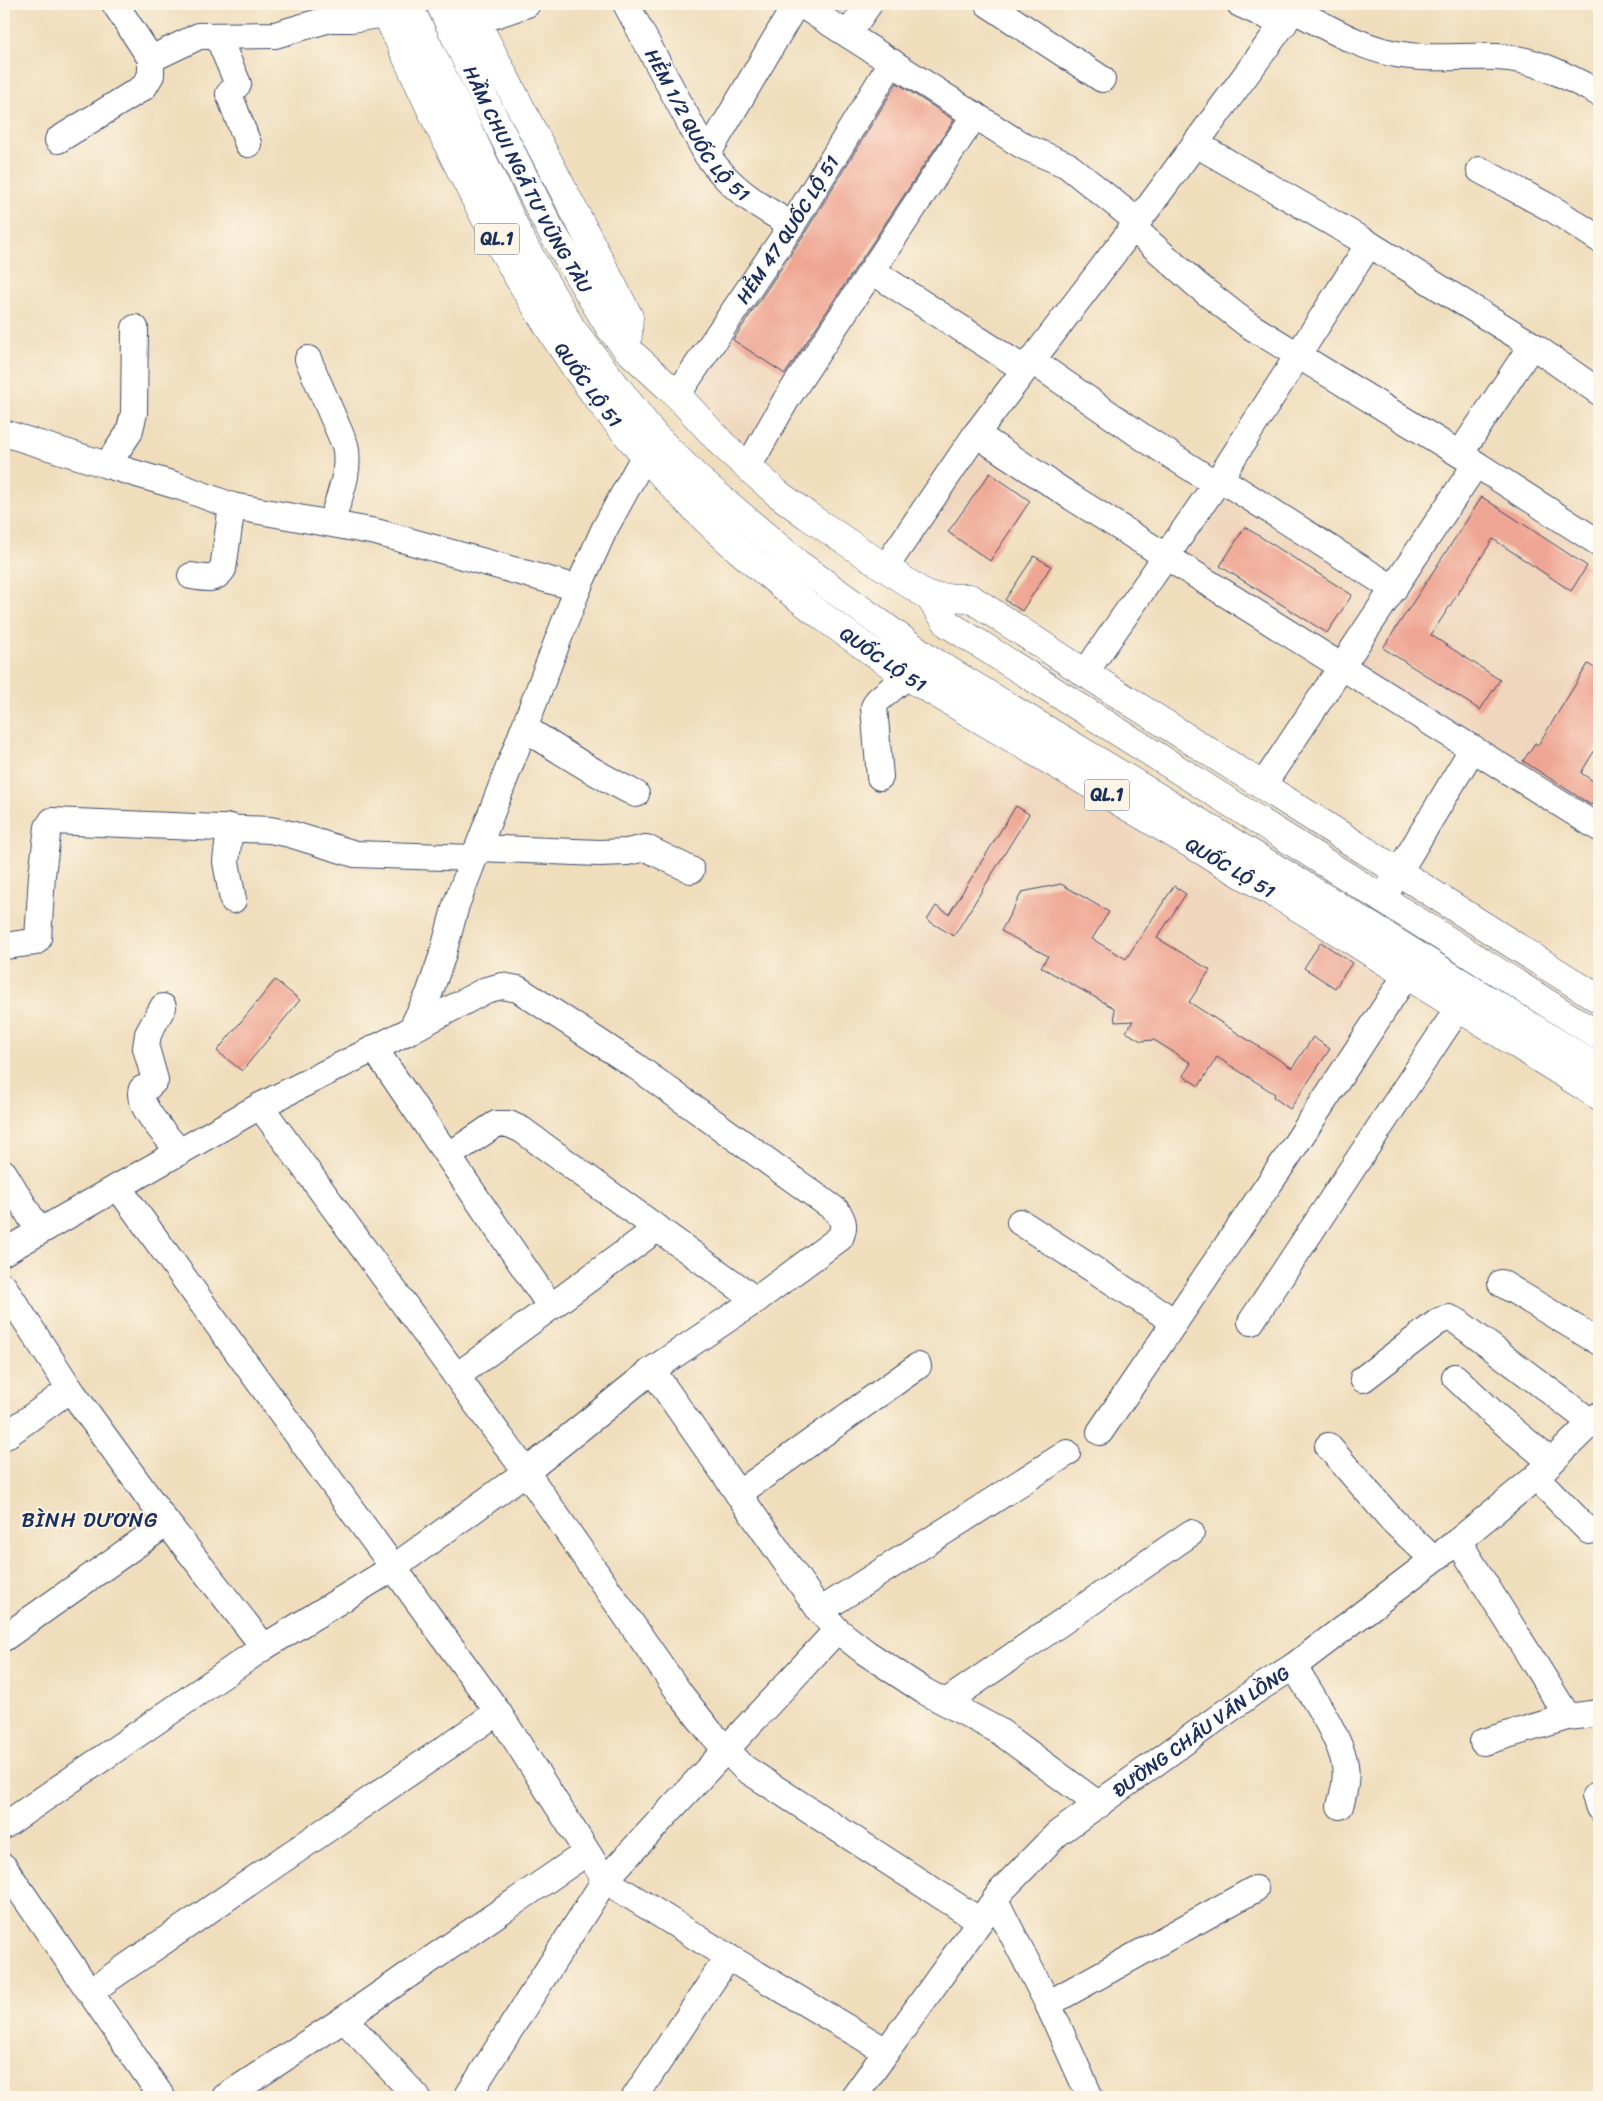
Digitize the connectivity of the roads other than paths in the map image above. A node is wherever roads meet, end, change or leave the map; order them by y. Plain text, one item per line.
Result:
1 (115, 4) edge
2 (440, 4) edge
3 (527, 4) edge
4 (626, 4) edge
5 (796, 4) edge
6 (800, 4) edge
7 (868, 4) edge
8 (1240, 4) edge
9 (392, 7) edge
10 (1002, 8) edge
11 (471, 13) edge
12 (1292, 13) edge
13 (848, 34) junction
14 (218, 37) junction
15 (152, 58) junction
16 (892, 62) junction
17 (1102, 79) dead end
18 (1599, 92) edge
19 (975, 115) junction
20 (58, 140) dead end
21 (248, 144) dead end
22 (1196, 144) junction
23 (707, 155) junction
24 (1480, 170) dead end
25 (1134, 224) junction
26 (792, 225) junction
27 (1599, 239) edge
28 (1369, 244) junction
29 (872, 271) junction
30 (135, 328) dead end
31 (1532, 345) junction
32 (627, 349) junction
33 (1299, 356) junction
34 (308, 359) dead end
35 (1028, 365) junction
36 (1599, 392) edge
37 (677, 395) junction
38 (4, 432) edge
39 (976, 434) junction
40 (652, 447) junction
41 (1468, 459) junction
42 (107, 466) junction
43 (748, 467) junction
44 (1218, 481) junction
45 (232, 506) junction
46 (331, 523) junction
47 (1599, 543) edge
48 (1167, 556) junction
49 (885, 568) junction
50 (191, 576) dead end
51 (578, 588) junction
52 (1394, 589) junction
53 (929, 597) junction
54 (1343, 666) junction
55 (1084, 673) junction
56 (907, 676) junction
57 (525, 728) junction
58 (1473, 748) junction
59 (880, 777) dead end
60 (1263, 785) junction
61 (636, 794) dead end
62 (230, 827) junction
63 (1599, 828) edge
64 (476, 853) junction
65 (691, 870) dead end
66 (1399, 871) junction
67 (233, 900) dead end
68 (1382, 900) junction
69 (4, 946) edge
70 (1413, 966) junction
71 (1599, 999) edge
72 (163, 1007) dead end
73 (1460, 1007) junction
74 (411, 1030) junction
75 (1599, 1036) edge
76 (374, 1048) junction
77 (1599, 1069) edge
78 (1599, 1096) edge
79 (260, 1106) junction
80 (180, 1152) junction
81 (448, 1156) junction
82 (4, 1173) edge
83 (118, 1187) junction
84 (1020, 1222) dead end
85 (658, 1228) junction
86 (38, 1231) junction
87 (4, 1252) edge
88 (1501, 1283) dead end
89 (4, 1287) edge
90 (756, 1300) junction
91 (551, 1307) junction
92 (1175, 1322) junction
93 (1252, 1322) dead end
94 (1599, 1342) edge
95 (918, 1366) dead end
96 (652, 1370) junction
97 (457, 1376) junction
98 (1455, 1377) dead end
99 (1363, 1379) dead end
100 (70, 1390) junction
101 (1596, 1419) edge
102 (1100, 1432) dead end
103 (4, 1437) edge
104 (1328, 1446) dead end
105 (1067, 1453) dead end
106 (1543, 1469) junction
107 (526, 1472) junction
108 (738, 1494) junction
109 (167, 1523) junction
110 (1589, 1531) dead end
111 (1191, 1533) dead end
112 (1458, 1541) junction
113 (1433, 1559) junction
114 (393, 1568) junction
115 (829, 1621) junction
116 (4, 1638) edge
117 (264, 1647) junction
118 (1294, 1666) junction
119 (946, 1702) junction
120 (498, 1712) junction
121 (1599, 1713) edge
122 (1568, 1717) junction
123 (1483, 1742) dead end
124 (727, 1750) junction
125 (1099, 1805) junction
126 (1340, 1806) dead end
127 (4, 1826) edge
128 (586, 1852) junction
129 (4, 1867) edge
130 (605, 1880) junction
131 (1255, 1889) dead end
132 (995, 1900) junction
133 (980, 1921) junction
134 (728, 1957) junction
135 (91, 1992) junction
136 (1048, 2004) junction
137 (344, 2019) junction
138 (886, 2051) junction
139 (162, 2097) edge
140 (225, 2097) edge
141 (417, 2097) edge
142 (467, 2097) edge
143 (635, 2097) edge
144 (854, 2097) edge
145 (1090, 2097) edge

1 - 15 street
2 - 32 main road, HẦM CHUI NGÃ TƯ VŨNG TÀU / QL.1
3 - 11 street
4 - 23 street, HẺM 1/2 QUỐC LỘ 51
5 - 23 street
6 - 13 street
7 - 13 street
8 - 12 street
9 - 14 street
9 - 40 main road, QUỐC LỘ 51 / QL.1
10 - 17 street
11 - 32 main road
12 - 18 street
12 - 22 street
13 - 16 street
14 - 15 street
14 - 21 street
15 - 20 street
16 - 19 street
16 - 26 street, HẺM 47 QUỐC LỘ 51
19 - 25 street
19 - 29 street
22 - 25 street
22 - 28 street
23 - 26 street, HẺM 1/2 QUỐC LỘ 51
24 - 27 street
25 - 33 street
25 - 35 street
26 - 37 street, HẺM 47 QUỐC LỘ 51
28 - 31 street
28 - 33 street
29 - 35 street
29 - 43 street
30 - 42 street
31 - 36 street
31 - 41 street
32 - 37 main road, QL.1
33 - 41 street
33 - 44 street
34 - 46 street
35 - 39 street
35 - 44 street
37 - 43 main road, QL.1
38 - 42 street
39 - 48 street
39 - 49 street
40 - 51 street
40 - 56 main road, QUỐC LỘ 51 / QL.1
40 - 70 main road, QUỐC LỘ 51 / QL.1
41 - 47 street
41 - 52 street
42 - 45 street
43 - 49 main road, QL.1
44 - 48 street
44 - 52 street
45 - 46 street
45 - 50 street
46 - 51 street
48 - 54 street
48 - 55 street
49 - 53 main road, QL.1
51 - 57 street
52 - 54 street
53 - 55 main road
53 - 68 main road, QL.1
54 - 58 street
54 - 60 street
55 - 60 main road
56 - 59 street
56 - 70 main road, QUỐC LỘ 51 / QL.1
57 - 61 street
57 - 64 street
58 - 63 street
58 - 66 street
60 - 66 main road
62 - 64 street
62 - 67 street
62 - 69 street
64 - 65 street
64 - 74 street
66 - 68 street
66 - 71 main road
68 - 75 main road, QL.1
70 - 73 main road, QUỐC LỘ 51 / QL.1
70 - 77 main road, QUỐC LỘ 51 / QL.1
70 - 92 street
72 - 80 street
73 - 78 main road, QUỐC LỘ 51 / QL.1
73 - 93 street
74 - 76 street
74 - 90 street
76 - 79 street
76 - 81 street
79 - 80 street
79 - 97 street
80 - 83 street
81 - 85 street
81 - 91 street
82 - 86 street
83 - 86 street
83 - 114 street
84 - 92 street
85 - 90 street
85 - 91 street
86 - 87 street
88 - 94 street
89 - 100 street
90 - 96 street
91 - 97 street
92 - 102 street
95 - 108 street
96 - 107 street
96 - 108 street
97 - 107 street
98 - 106 street
99 - 101 street
100 - 103 street
100 - 109 street
101 - 106 street, ĐƯỜNG CHÂU VĂN LỒNG
104 - 113 street
105 - 115 street
106 - 110 street
106 - 112 street, ĐƯỜNG CHÂU VĂN LỒNG
107 - 114 street
107 - 124 street
108 - 115 street
109 - 116 street
109 - 117 street
111 - 119 street
112 - 113 street, ĐƯỜNG CHÂU VĂN LỒNG
112 - 122 street
113 - 118 street, ĐƯỜNG CHÂU VĂN LỒNG
114 - 117 street
114 - 120 street
115 - 119 street
115 - 124 street
117 - 127 street
118 - 125 street, ĐƯỜNG CHÂU VĂN LỒNG
118 - 126 street
119 - 125 street
120 - 128 street
120 - 135 street
121 - 122 street
122 - 123 street
124 - 130 street
124 - 133 street
125 - 132 street, ĐƯỜNG CHÂU VĂN LỒNG
128 - 130 street
128 - 137 street
129 - 135 street
130 - 134 street
130 - 142 street
131 - 136 street
132 - 133 street, ĐƯỜNG CHÂU VĂN LỒNG
132 - 136 street
133 - 138 street, ĐƯỜNG CHÂU VĂN LỒNG
134 - 138 street
134 - 143 street
135 - 139 street
136 - 145 street
137 - 140 street
137 - 141 street
138 - 144 street, ĐƯỜNG CHÂU VĂN LỒNG

